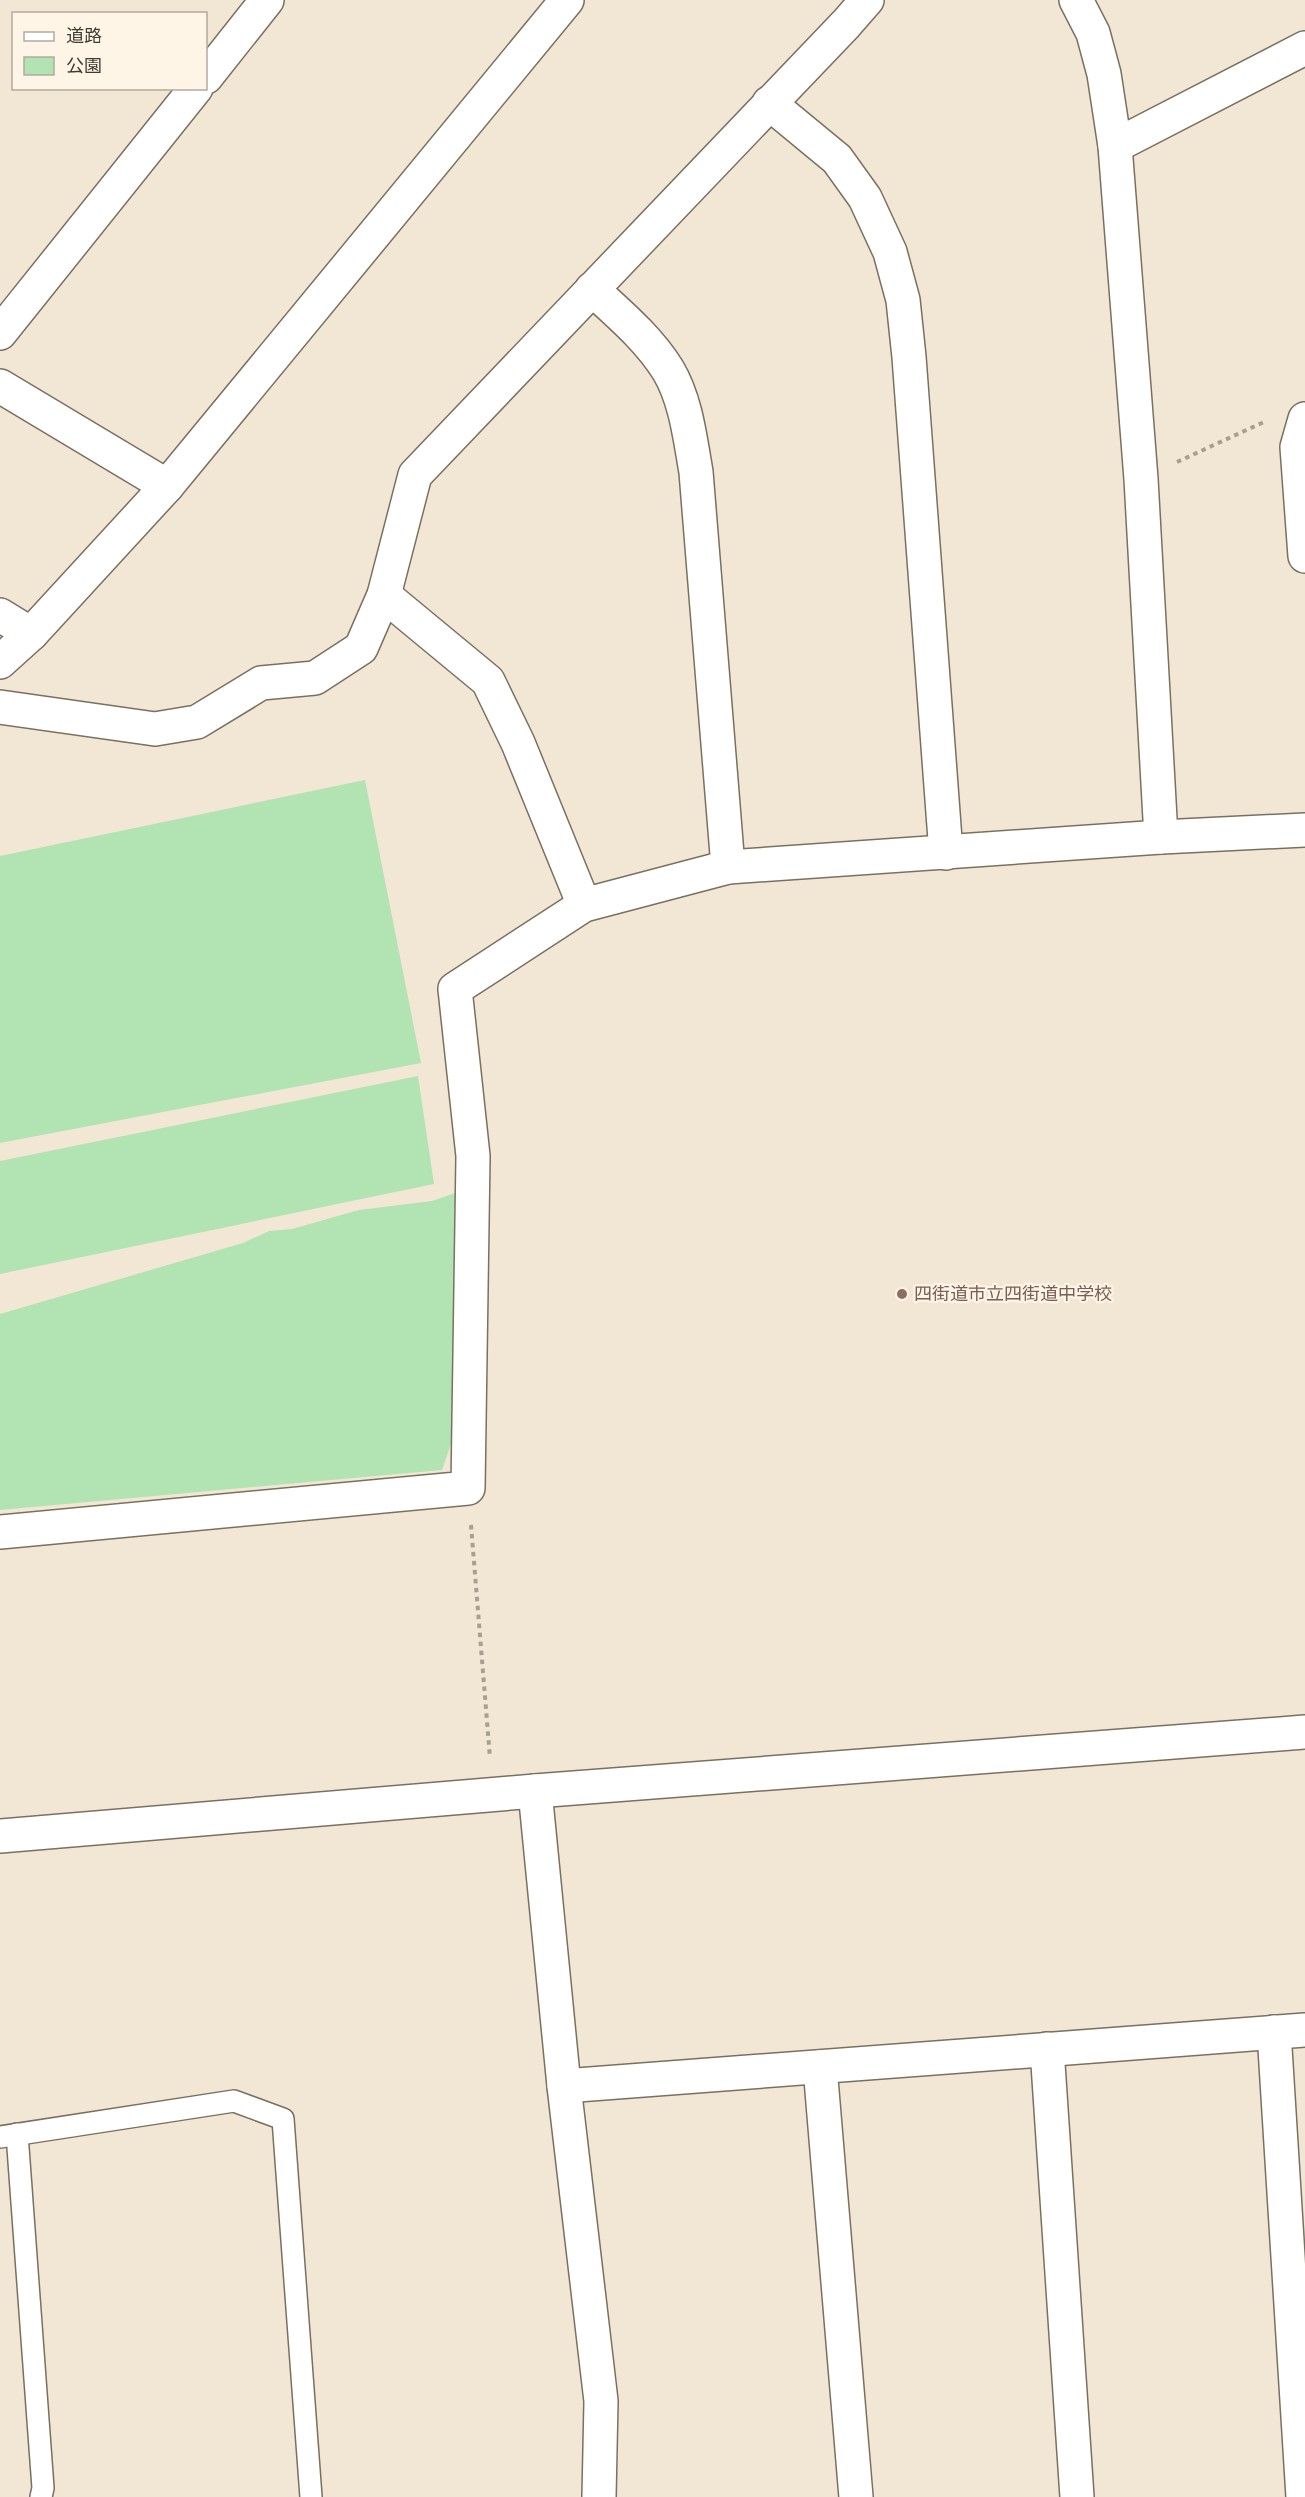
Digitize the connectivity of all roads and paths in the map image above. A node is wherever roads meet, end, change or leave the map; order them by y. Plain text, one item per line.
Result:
1 (267, 0) edge
2 (567, 0) edge
3 (867, 0) edge
4 (1076, 0) edge
5 (1305, 48) edge
6 (207, 76) edge
7 (194, 90) edge
8 (769, 103) junction
9 (1115, 146) junction
10 (592, 289) junction
11 (0, 333) edge
12 (0, 386) edge
13 (1295, 432) edge
14 (1141, 479) junction
15 (167, 486) junction
16 (1305, 556) edge
17 (384, 595) junction
18 (0, 615) edge
19 (32, 634) junction
20 (0, 662) edge
21 (0, 707) edge
22 (1305, 830) edge
23 (1161, 837) junction
24 (946, 853) junction
25 (728, 867) junction
26 (584, 905) junction
27 (468, 1488) junction
28 (0, 1532) edge
29 (1305, 1732) edge
30 (490, 1758) dead end
31 (535, 1791) junction
32 (0, 1836) edge
33 (1289, 2031) edge
34 (1047, 2049) junction
35 (820, 2067) junction
36 (564, 2086) junction
37 (9, 2136) edge
38 (41, 2497) edge
39 (311, 2497) edge
40 (599, 2497) edge
41 (856, 2497) edge
42 (1077, 2497) edge
43 (1303, 2497) edge

1 - 6 street
2 - 15 street
3 - 8 street
4 - 9 street
5 - 9 street
7 - 11 street
8 - 10 street
8 - 24 street
9 - 14 street
10 - 17 street
10 - 25 street
12 - 15 street
13 - 14 path
13 - 16 street
14 - 23 street
15 - 19 street
17 - 21 street
17 - 26 street
18 - 19 street
19 - 20 street
22 - 23 street
23 - 24 street
24 - 25 street
25 - 26 street
26 - 27 street
27 - 28 street
27 - 30 path
29 - 31 street
31 - 32 street
31 - 36 street
33 - 34 street
33 - 43 street
34 - 35 street
34 - 42 street
35 - 36 street
35 - 41 street
36 - 40 street
37 - 38 lane
37 - 39 lane

